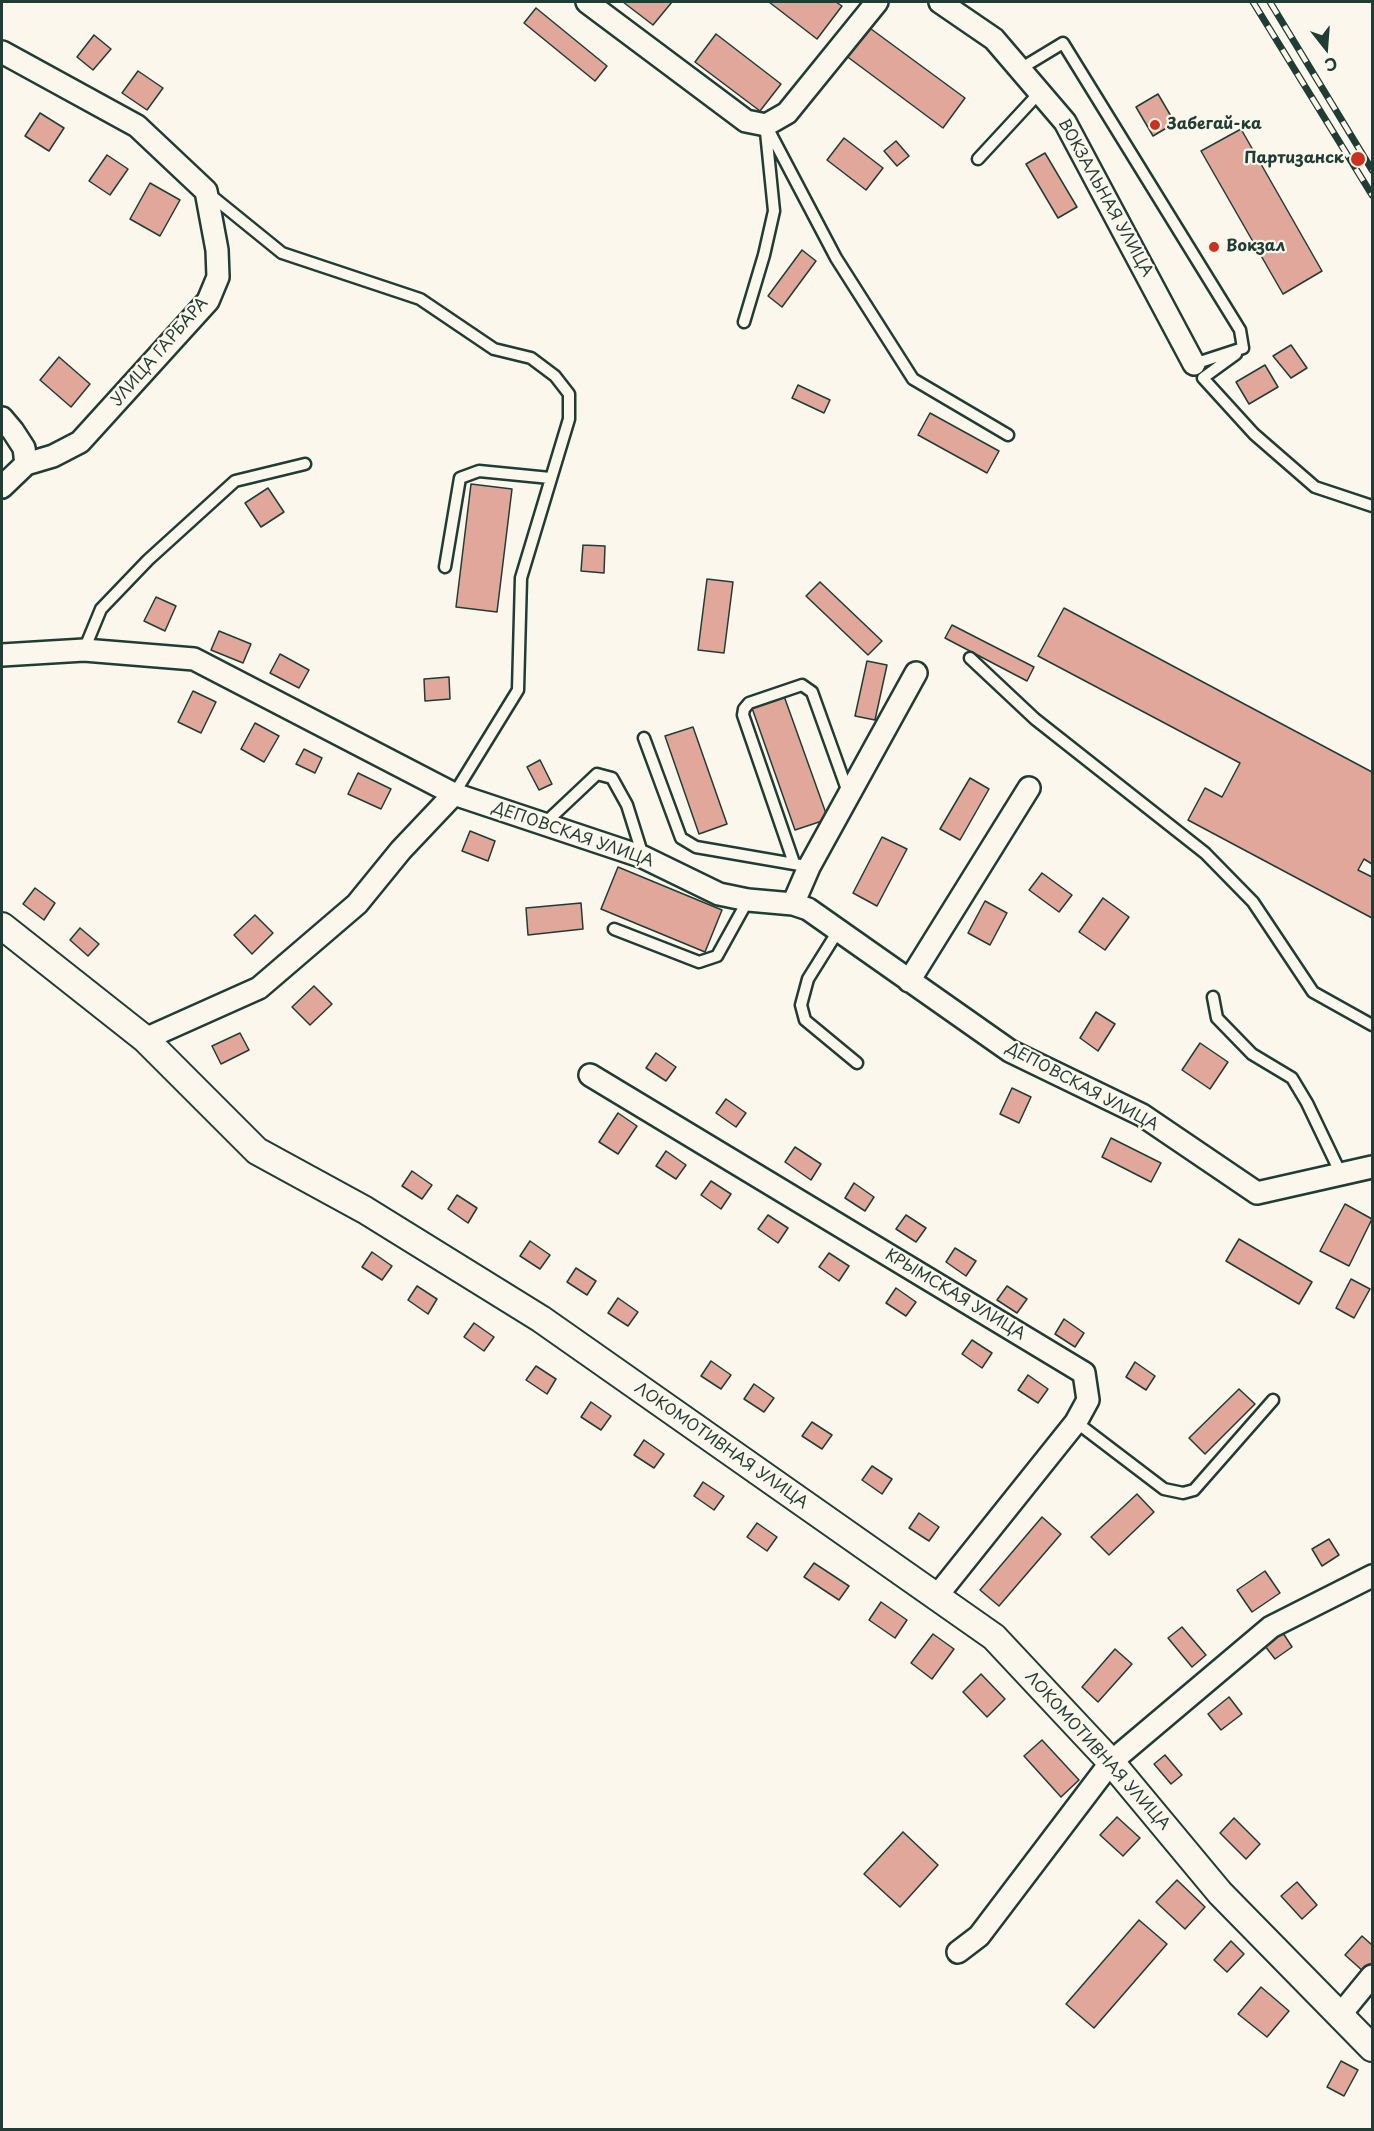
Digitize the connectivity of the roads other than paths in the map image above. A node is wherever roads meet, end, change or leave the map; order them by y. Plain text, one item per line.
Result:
1 (587, 2) edge
2 (877, 2) edge
3 (940, 2) edge
4 (2, 52) edge
5 (1020, 69) junction
6 (1040, 92) junction
7 (766, 125) junction
8 (978, 159) dead end
9 (206, 191) junction
10 (744, 322) dead end
11 (1243, 348) junction
12 (1194, 364) joint
13 (2, 418) edge
14 (1008, 435) dead end
15 (26, 464) junction
16 (305, 464) dead end
17 (550, 478) junction
18 (2, 487) edge
19 (1372, 506) edge
20 (445, 567) dead end
21 (84, 650) junction
22 (2, 655) edge
23 (970, 658) dead end
24 (916, 673) dead end
25 (644, 738) dead end
26 (1029, 788) dead end
27 (454, 794) junction
28 (849, 796) junction
29 (544, 824) junction
30 (643, 857) junction
31 (802, 865) junction
32 (748, 900) junction
33 (793, 904) junction
34 (2, 926) edge
35 (614, 929) dead end
36 (838, 931) junction
37 (909, 981) junction
38 (1213, 997) dead end
39 (1372, 1025) edge
40 (145, 1039) junction
41 (857, 1063) dead end
42 (590, 1075) dead end
43 (1372, 1167) edge
44 (1341, 1174) junction
45 (1273, 1400) dead end
46 (1076, 1422) junction
47 (1372, 1576) edge
48 (936, 1597) junction
49 (1111, 1762) junction
50 (958, 1952) dead end
51 (1372, 1976) edge
52 (1340, 2015) junction
53 (1372, 2048) edge

1 - 7 street
2 - 7 street
3 - 5 street, ВОКЗАЛЬНАЯ УЛИЦА
4 - 9 street
5 - 6 street, ВОКЗАЛЬНАЯ УЛИЦА
5 - 11 lane
6 - 8 lane
6 - 12 street, ВОКЗАЛЬНАЯ УЛИЦА
7 - 10 lane
7 - 14 lane
9 - 15 street, УЛИЦА ГАРБАРА
9 - 17 lane
11 - 12 lane
11 - 19 lane
13 - 15 street
15 - 18 street
16 - 21 lane
17 - 20 lane
17 - 27 lane
21 - 22 street, ДЕПОВСКАЯ УЛИЦА
21 - 27 street, ДЕПОВСКАЯ УЛИЦА
23 - 39 lane
24 - 28 street
25 - 31 lane
26 - 37 street
27 - 29 street, ДЕПОВСКАЯ УЛИЦА
27 - 40 street
28 - 31 street
28 - 31 lane
29 - 30 street, ДЕПОВСКАЯ УЛИЦА
29 - 30 lane
30 - 32 street, ДЕПОВСКАЯ УЛИЦА
31 - 33 street
32 - 33 street, ДЕПОВСКАЯ УЛИЦА
32 - 35 lane
33 - 36 street, ДЕПОВСКАЯ УЛИЦА
34 - 40 street, ЛОКОМОТИВНАЯ УЛИЦА
36 - 37 street, ДЕПОВСКАЯ УЛИЦА
36 - 41 lane
37 - 44 street, ДЕПОВСКАЯ УЛИЦА
38 - 44 lane
40 - 48 street, ЛОКОМОТИВНАЯ УЛИЦА
42 - 46 street, КРЫМСКАЯ УЛИЦА
43 - 44 street, ДЕПОВСКАЯ УЛИЦА
45 - 46 lane
46 - 48 street, КРЫМСКАЯ УЛИЦА
47 - 49 street
48 - 49 street, ЛОКОМОТИВНАЯ УЛИЦА
49 - 50 street
49 - 52 street, ЛОКОМОТИВНАЯ УЛИЦА
51 - 52 street
52 - 53 street, ЛОКОМОТИВНАЯ УЛИЦА

